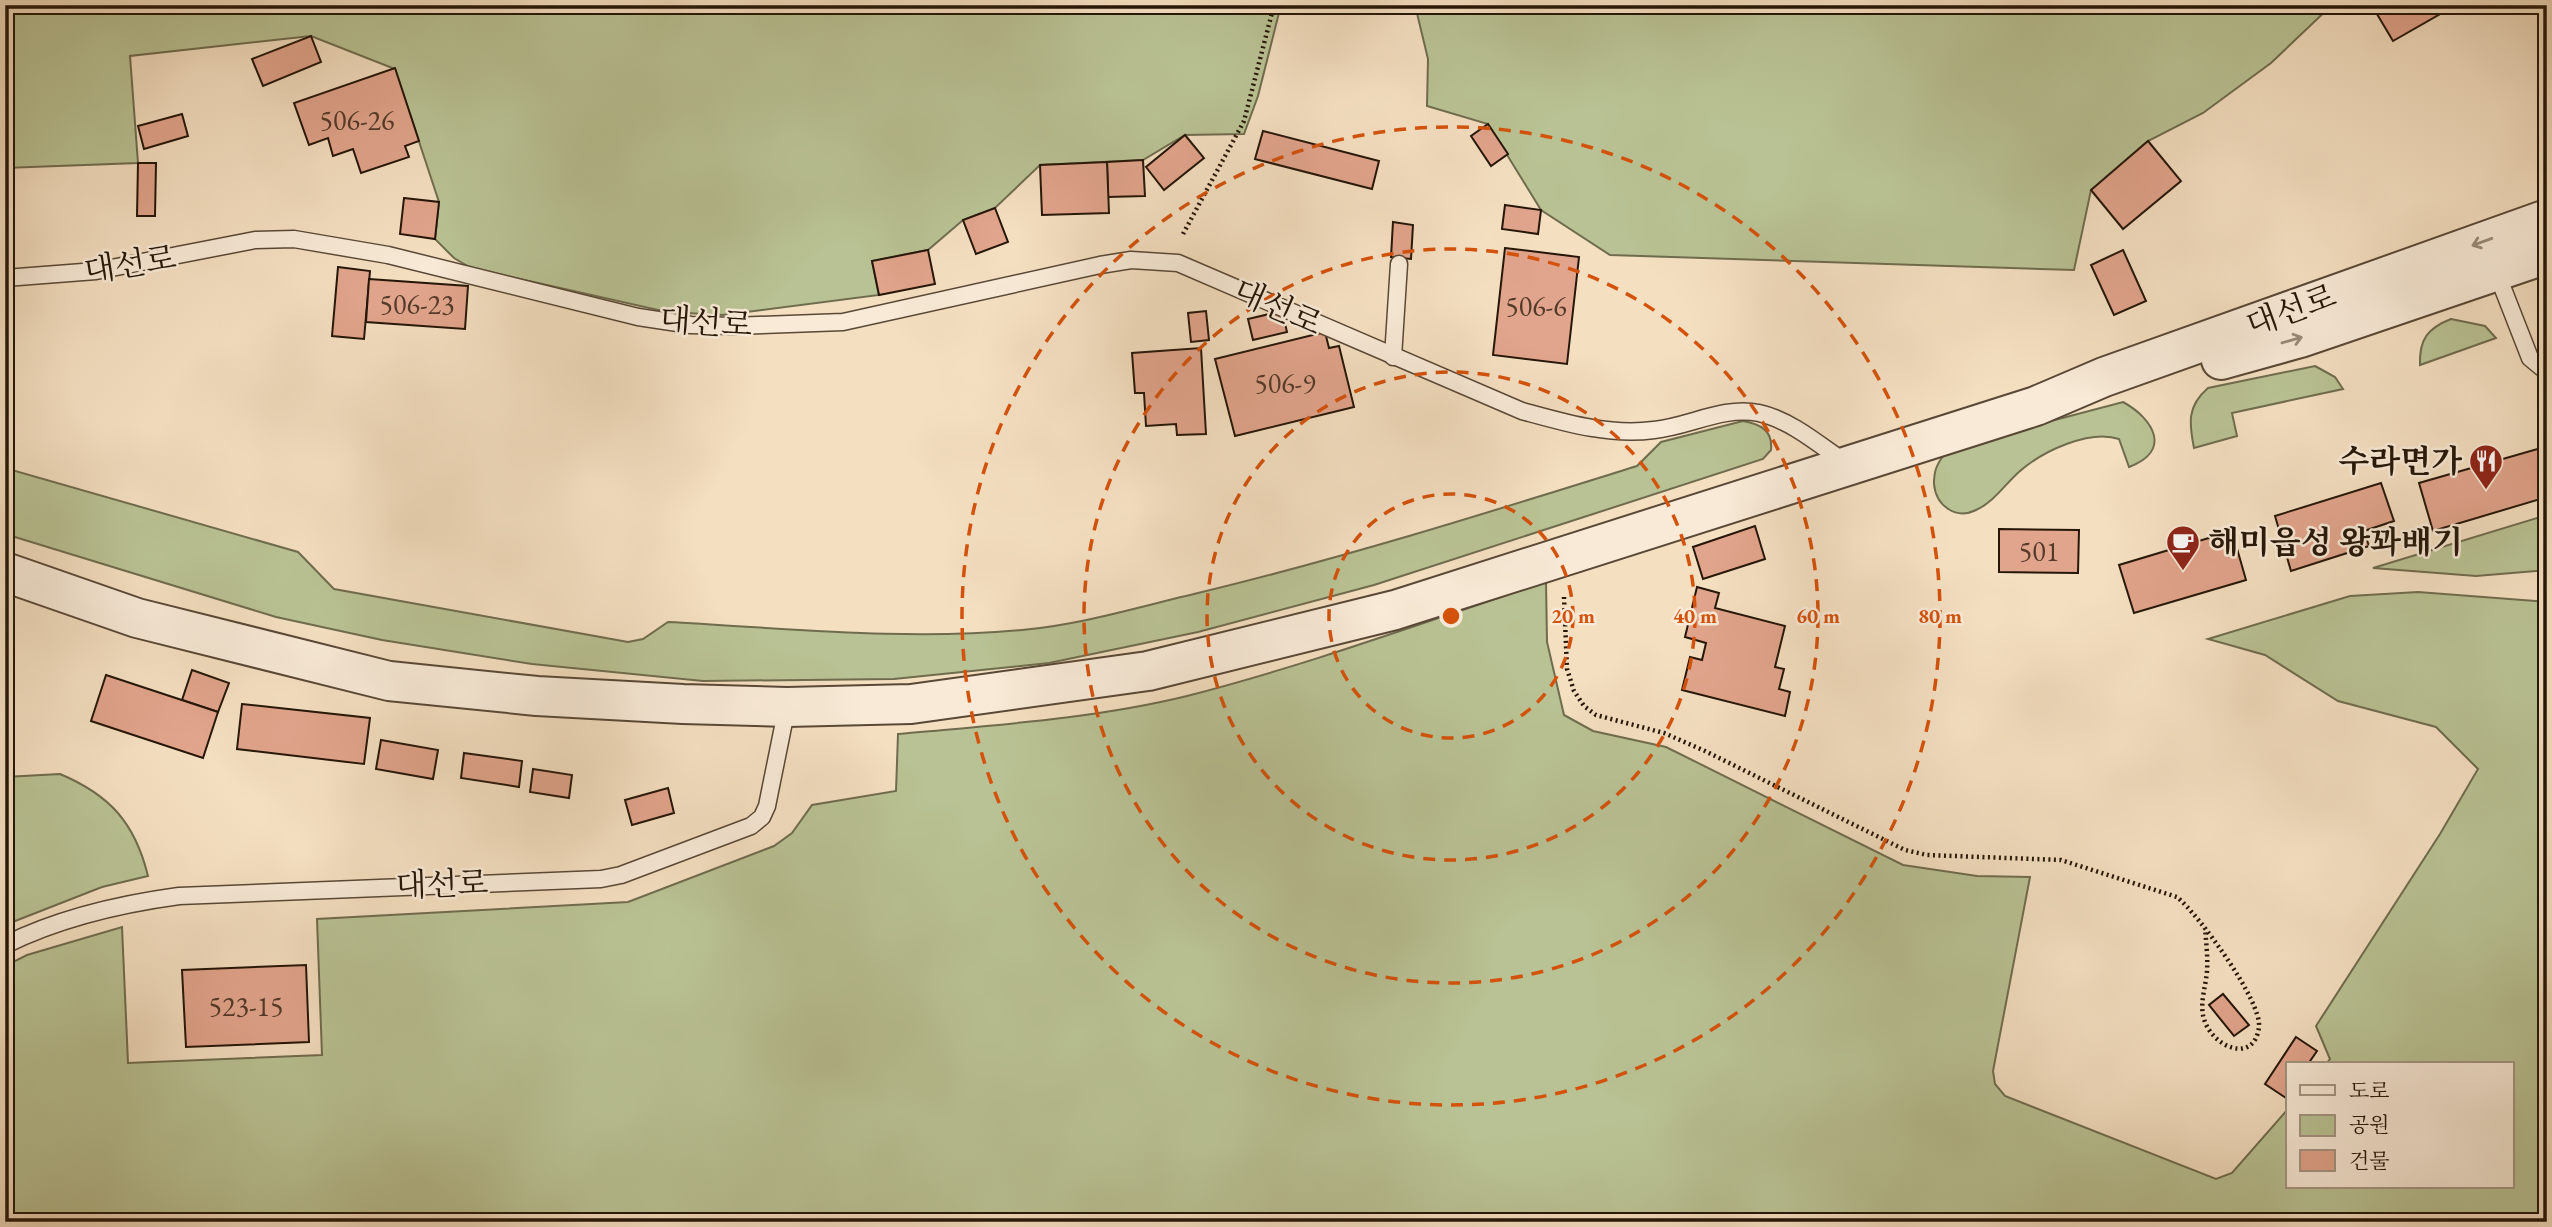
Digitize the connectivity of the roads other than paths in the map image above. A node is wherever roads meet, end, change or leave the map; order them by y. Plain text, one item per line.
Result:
1 (2547, 219) edge
2 (2547, 254) edge
3 (1399, 264) dead end
4 (2496, 271) junction
5 (5, 278) edge
6 (1393, 357) junction
7 (2547, 372) edge
8 (2036, 405) junction
9 (1850, 465) junction
10 (5, 572) edge
11 (787, 708) junction
12 (5, 945) edge

1 -> 8 street, 대선로
2 - 4 street, 대선로
3 - 6 lane
4 - 7 lane
8 -> 4 street, 대선로
5 - 6 lane, 대선로
6 - 9 lane, 대선로
8 - 9 street, 대선로
9 - 11 street, 대선로
10 - 11 street, 대선로
11 - 12 lane, 대선로

